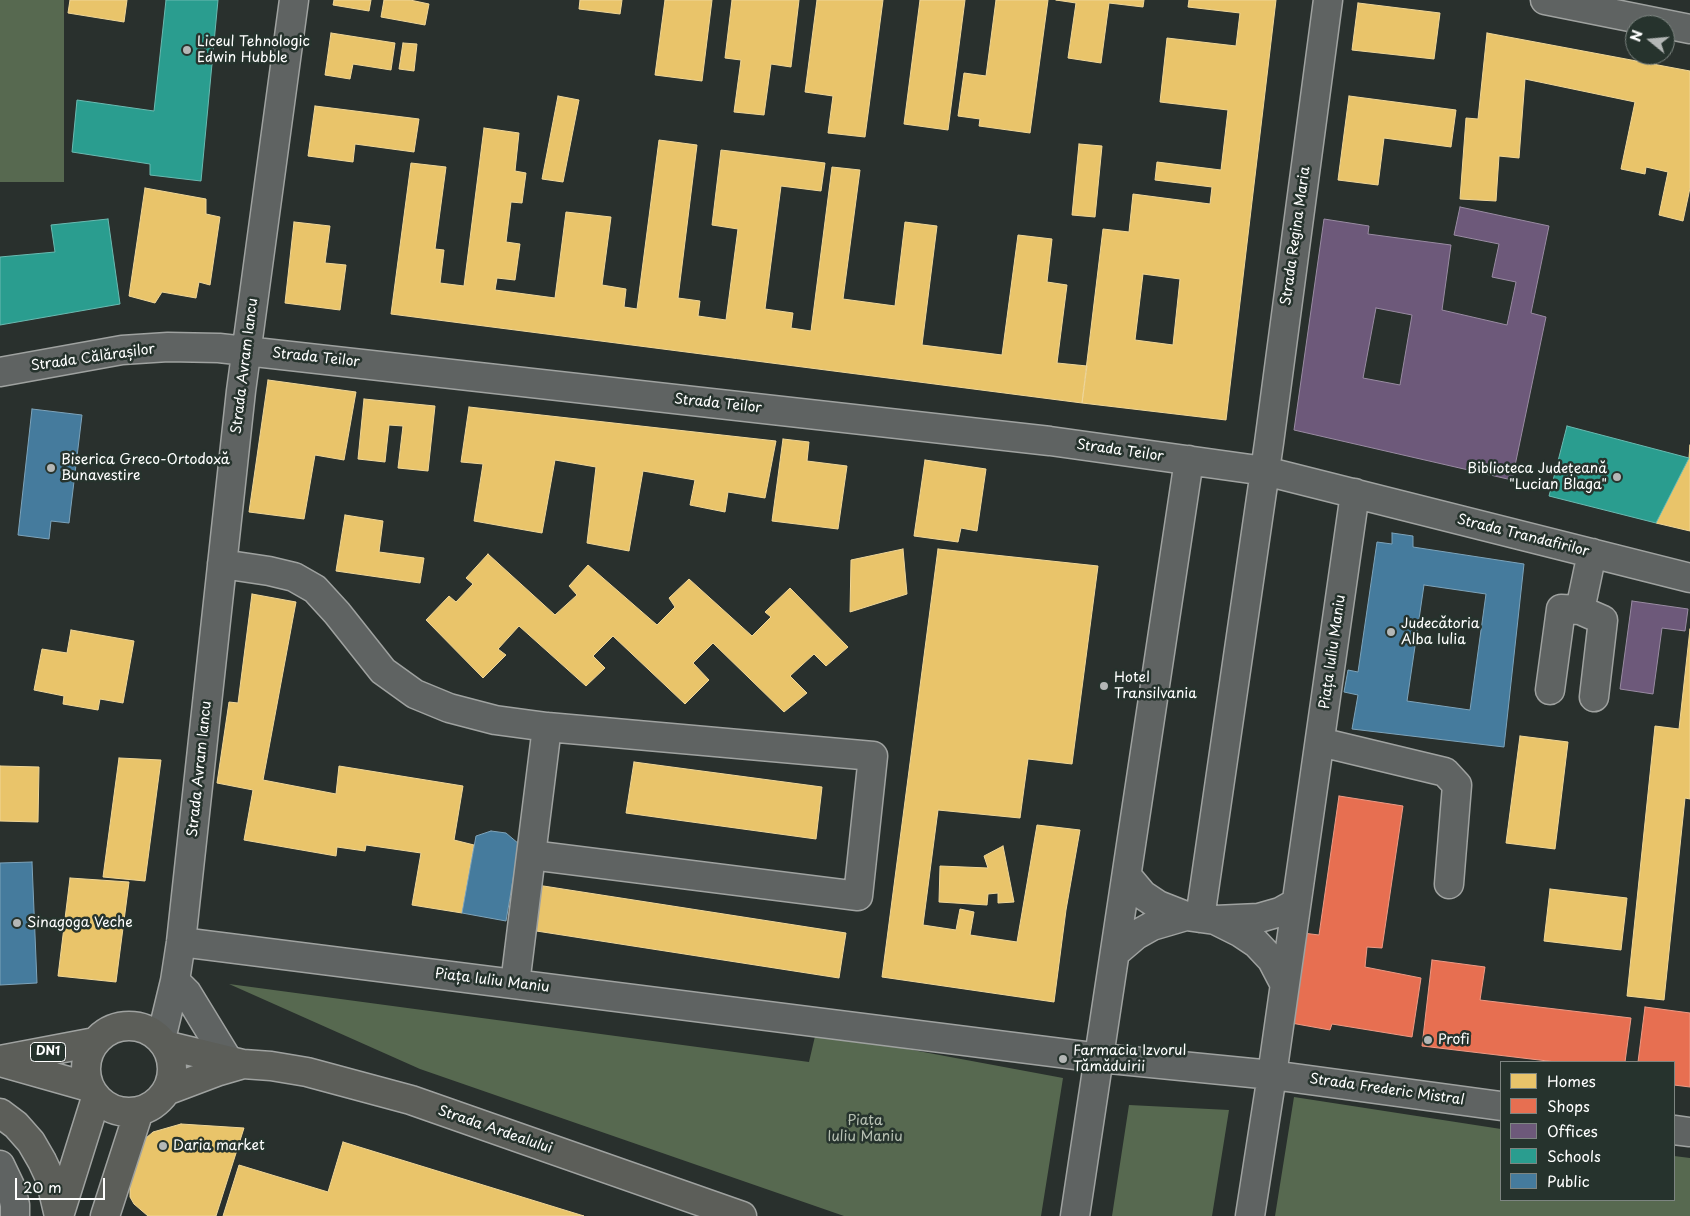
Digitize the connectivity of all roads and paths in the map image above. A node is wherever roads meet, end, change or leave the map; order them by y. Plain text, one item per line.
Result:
1 (294, 0) edge
2 (1328, 0) edge
3 (1545, 0) edge
4 (1690, 29) edge
5 (246, 351) junction
6 (0, 372) edge
7 (1190, 460) junction
8 (1264, 471) junction
9 (1355, 493) junction
10 (1592, 553) junction
11 (222, 564) junction
12 (1690, 578) edge
13 (1580, 610) junction
14 (1550, 690) dead end
15 (1594, 697) dead end
16 (546, 727) junction
17 (1320, 742) junction
18 (531, 855) junction
19 (1127, 876) junction
20 (1449, 884) dead end
21 (1296, 903) junction
22 (1200, 918) junction
23 (181, 942) junction
24 (1116, 952) junction
25 (175, 981) junction
26 (1284, 983) junction
27 (515, 984) junction
28 (95, 1042) junction
29 (163, 1042) junction
30 (1100, 1058) junction
31 (0, 1061) edge
32 (235, 1062) junction
33 (1272, 1075) junction
34 (166, 1091) junction
35 (93, 1093) junction
36 (1500, 1106) edge
37 (139, 1112) junction
38 (0, 1113) edge
39 (1675, 1130) edge
40 (1690, 1132) edge
41 (0, 1165) edge
42 (15, 1216) edge
43 (59, 1216) edge
44 (106, 1216) edge
45 (742, 1216) edge
46 (1075, 1216) edge
47 (1250, 1216) edge

1 - 5 street, Strada Avram Iancu
2 - 8 street, Strada Regina Maria
3 - 4 street
5 - 6 street, Strada Călărașilor
5 - 7 street, Strada Teilor
5 - 11 street, Strada Avram Iancu
7 - 8 street
7 - 19 street
8 - 9 street
8 - 22 street
9 - 10 street, Strada Trandafirilor
9 - 17 street, Piața Iuliu Maniu
10 - 12 street, Strada Trandafirilor
10 - 13 street
11 - 16 street
11 - 23 street, Strada Avram Iancu
13 - 14 street
13 - 15 street
16 - 18 street
16 - 18 street
17 - 20 street
17 - 21 street, Piața Iuliu Maniu
18 - 27 street
19 - 22 street
19 - 24 street
21 - 22 street
21 - 26 street, Piața Iuliu Maniu
22 - 24 street
22 - 26 street
23 - 25 street, Strada Avram Iancu
23 - 27 street, Piața Iuliu Maniu
24 - 30 street
25 - 29 street, Strada Avram Iancu
25 - 32 street
26 - 33 street, Piața Iuliu Maniu
27 - 30 street, Piața Iuliu Maniu
28 - 29 main road
28 - 31 main road, DN1
28 - 35 main road
29 - 32 main road, Strada Ardealului
29 - 34 main road
30 - 33 street, Piața Iuliu Maniu
30 - 46 street
31 - 35 main road, DN1
32 - 34 main road, Strada Ardealului
32 - 45 main road, Strada Ardealului
33 - 36 street, Strada Frederic Mistral
33 - 47 street, Piața Iuliu Maniu
34 - 37 main road
35 - 37 main road
35 - 43 main road
37 - 44 main road
38 - 43 main road
39 - 40 street
41 - 42 street

